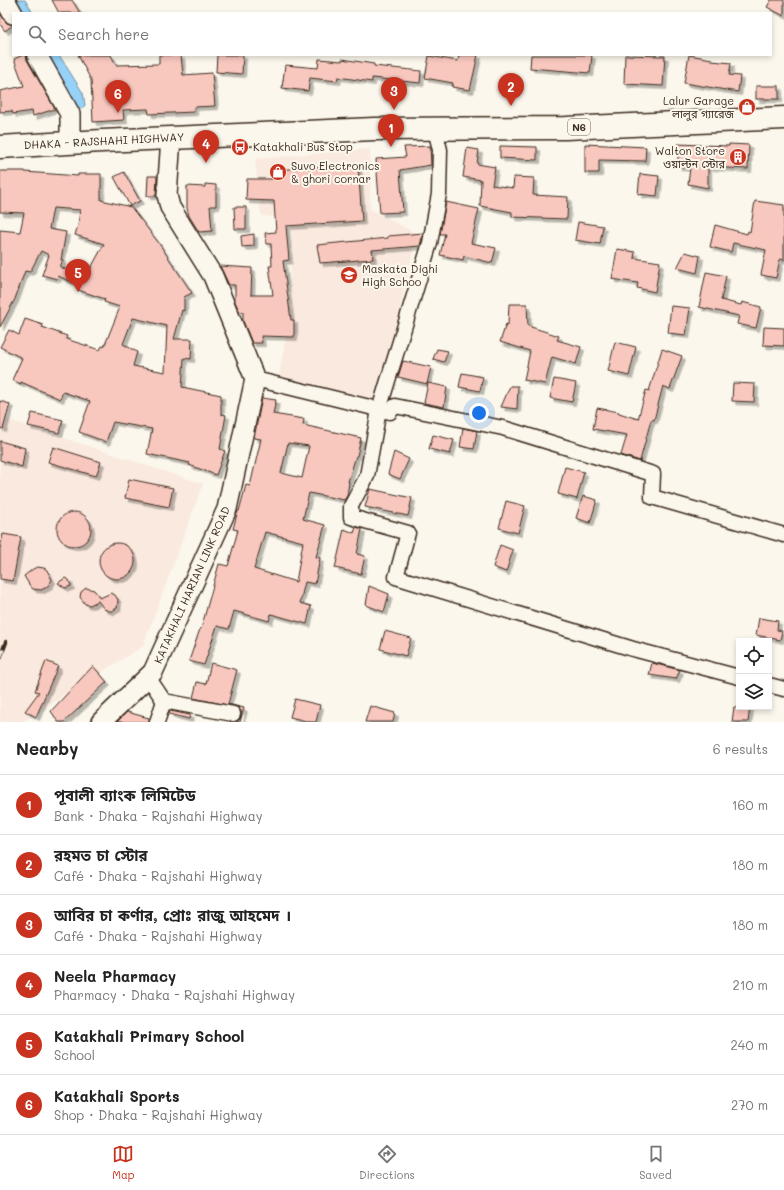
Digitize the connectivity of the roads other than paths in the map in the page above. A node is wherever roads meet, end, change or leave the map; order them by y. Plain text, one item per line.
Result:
1 (5, 0) edge
2 (12, 12) edge
3 (37, 56) edge
4 (784, 118) edge
5 (435, 129) junction
6 (171, 138) junction
7 (70, 142) junction
8 (0, 147) edge
9 (255, 379) junction
10 (379, 410) junction
11 (784, 535) edge
12 (736, 676) edge
13 (148, 677) junction
14 (772, 686) edge
15 (784, 689) edge
16 (164, 701) junction
17 (233, 714) dead end
18 (101, 722) edge
19 (157, 722) edge

1 - 2 street
3 - 7 street
4 - 5 highway, DHAKA - RAJSHAHI HIGHWAY / N6
5 - 6 highway, DHAKA - RAJSHAHI HIGHWAY / N6
5 - 10 street
6 - 7 highway, DHAKA - RAJSHAHI HIGHWAY / N6
6 - 9 street
7 - 8 highway, DHAKA - RAJSHAHI HIGHWAY / N6
9 - 10 street
9 - 13 street, KATAKHALI HARIAN LINK ROAD
10 - 11 street
10 - 12 street
13 - 16 street
13 - 18 street, KATAKHALI HARIAN LINK ROAD
14 - 15 street
16 - 17 street
16 - 19 street

